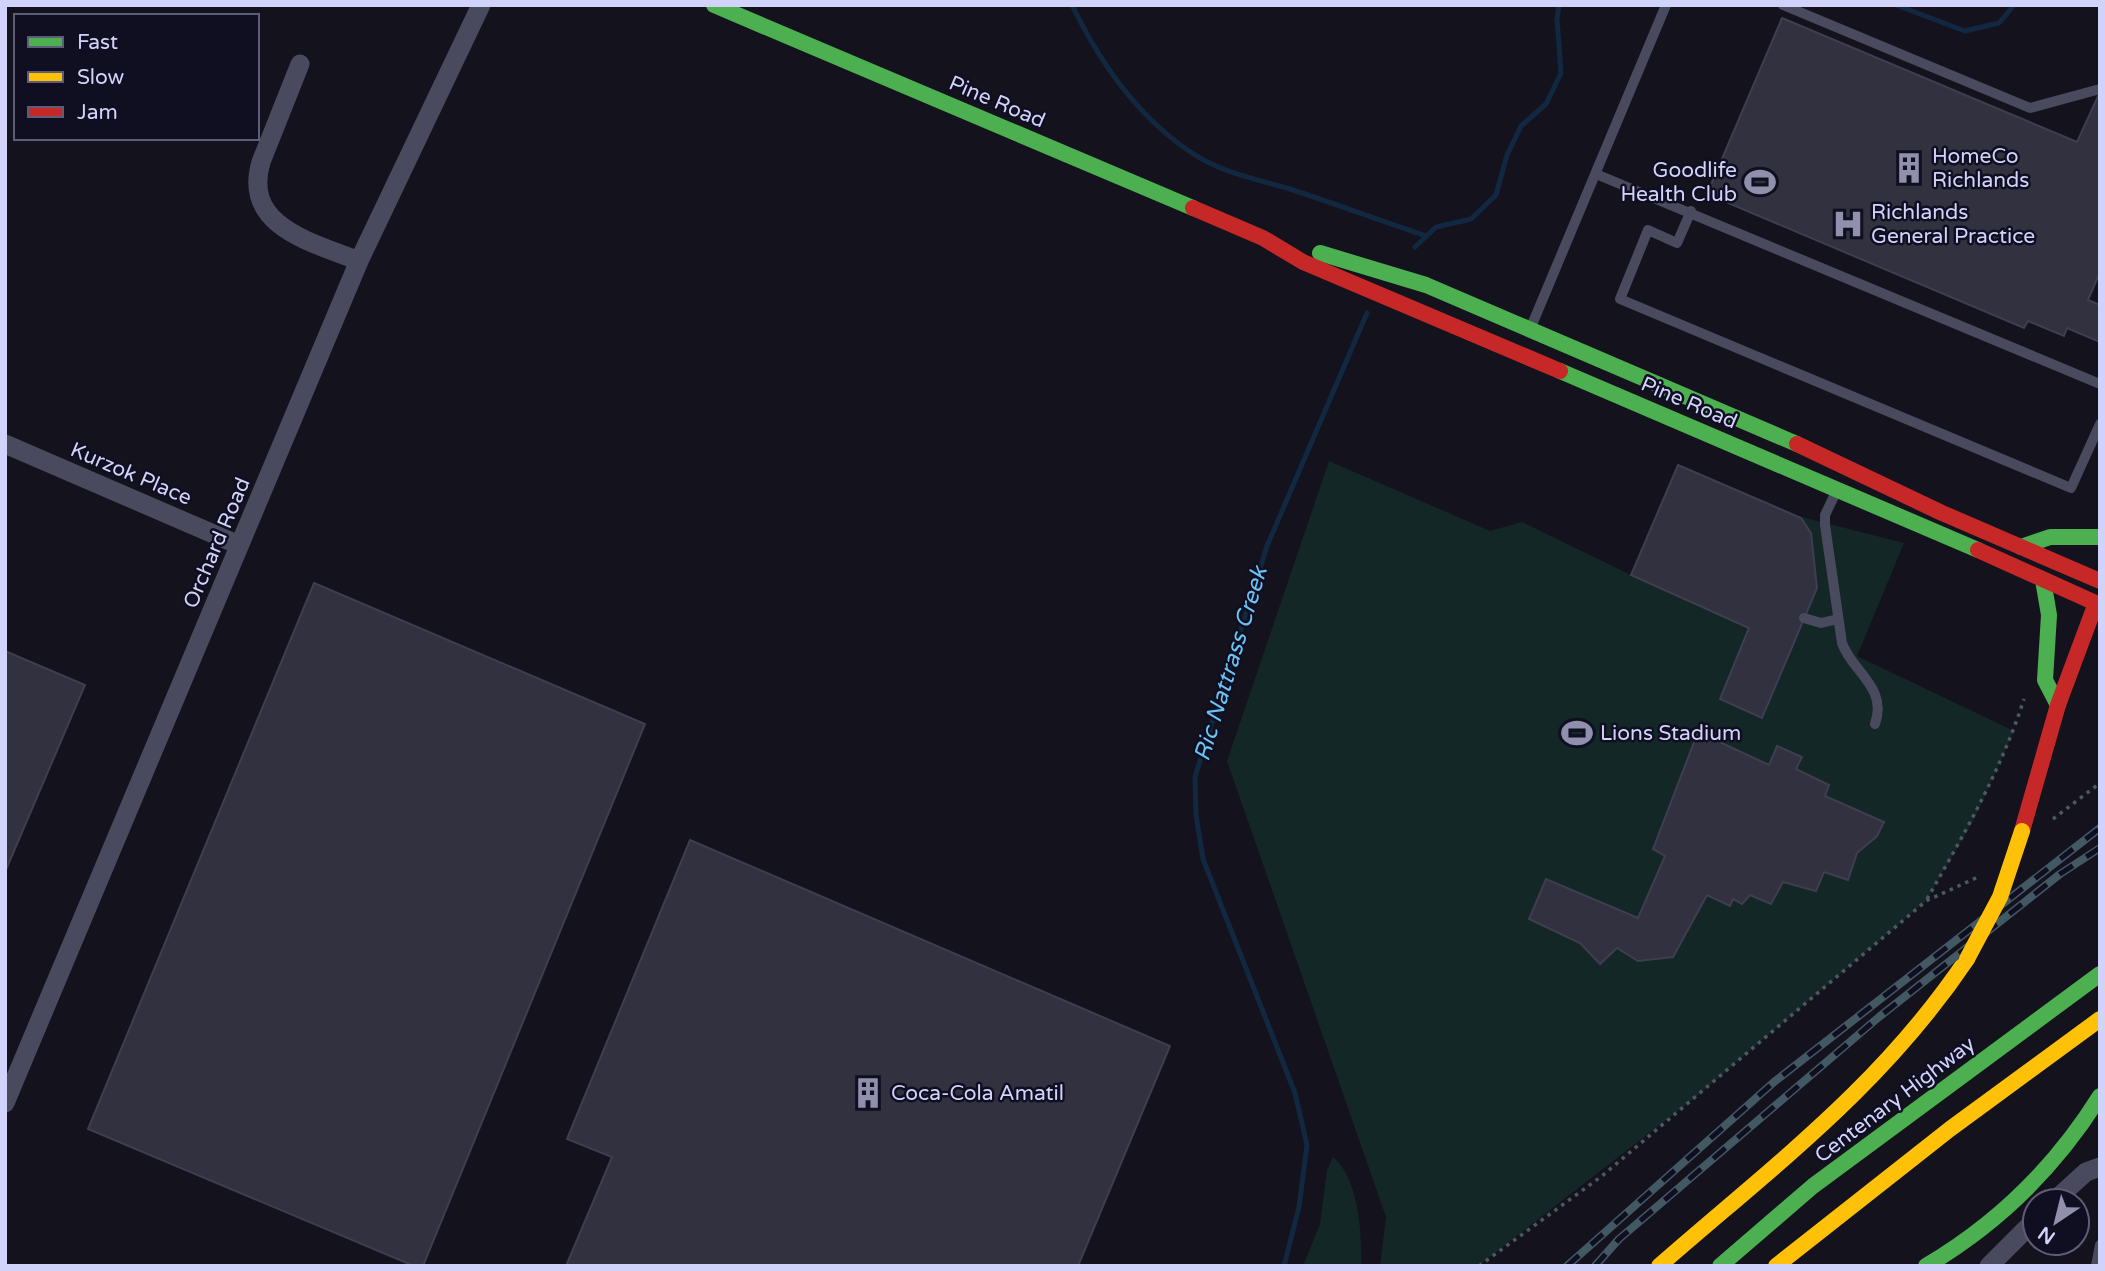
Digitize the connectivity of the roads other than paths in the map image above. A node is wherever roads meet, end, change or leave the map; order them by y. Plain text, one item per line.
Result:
1 (481, 5) edge
2 (714, 5) edge
3 (1666, 5) edge
4 (1783, 5) edge
5 (300, 64) dead end
6 (2100, 89) edge
7 (1596, 174) junction
8 (1691, 211) junction
9 (1264, 238) junction
10 (359, 261) junction
11 (1530, 328) junction
12 (1519, 354) junction
13 (2100, 384) edge
14 (2100, 424) edge
15 (5, 444) edge
16 (1849, 466) junction
17 (1838, 489) junction
18 (2100, 537) edge
19 (239, 545) junction
20 (2021, 547) junction
21 (2043, 580) junction
22 (2100, 581) edge
23 (2099, 601) edge
24 (1804, 618) dead end
25 (1838, 619) junction
26 (2058, 705) junction
27 (1875, 724) dead end
28 (2100, 974) edge
29 (2100, 1019) edge
30 (2100, 1096) edge
31 (5, 1103) edge
32 (2100, 1167) edge
33 (2069, 1187) edge
34 (2021, 1234) edge
35 (2100, 1245) edge
36 (1659, 1266) edge
37 (1720, 1266) edge
38 (1776, 1266) edge
39 (1926, 1266) edge
40 (1989, 1266) edge
41 (2096, 1266) edge

1 - 10 street, Orchard Road
2 - 9 main road, Pine Road
3 - 7 lane
4 - 6 lane
5 - 10 street
7 - 8 lane
7 - 11 lane
8 - 13 lane
8 - 14 lane
9 - 11 main road, Pine Road
9 - 12 main road, Pine Road
10 - 19 street, Orchard Road
11 - 12 lane
11 - 16 main road, Pine Road
12 - 17 main road, Pine Road
15 - 19 street, Kurzok Place
16 - 17 lane
16 - 20 main road, Pine Road
17 - 21 main road, Pine Road
17 - 25 lane
18 - 20 main road
19 - 31 street, Orchard Road
20 - 22 main road, Pine Road
21 - 23 main road, Pine Road
21 - 26 main road
23 - 26 main road
24 - 25 lane
25 - 27 lane
26 - 36 main road, bridge
28 - 37 main road, Centenary Highway
29 - 38 main road
30 - 39 main road
32 - 33 street
34 - 40 street
35 - 41 lane

